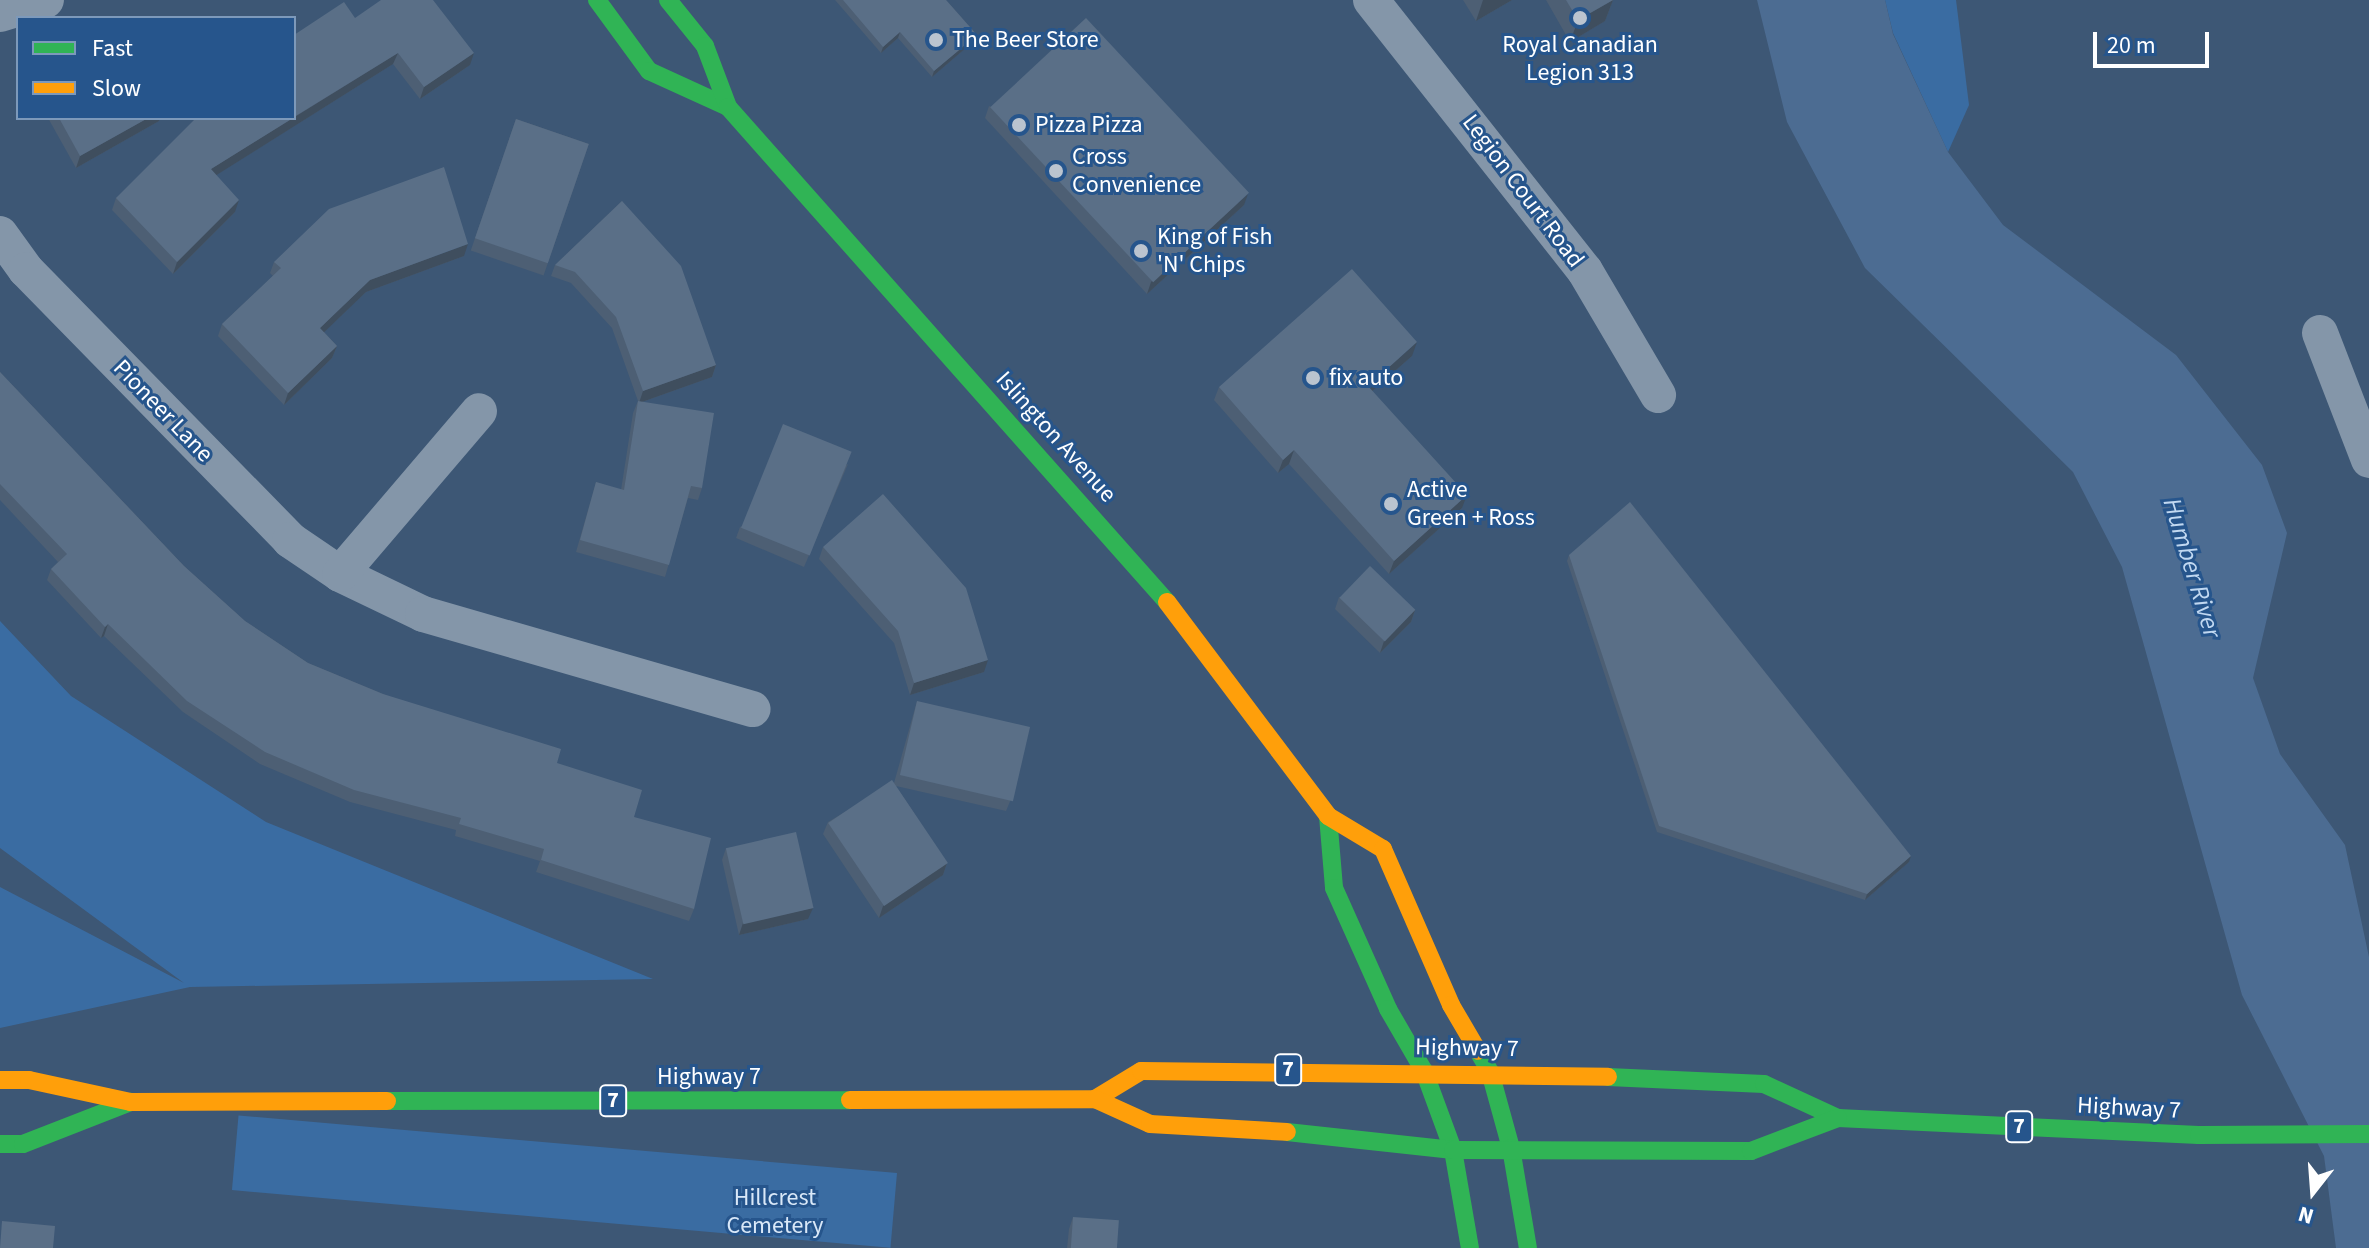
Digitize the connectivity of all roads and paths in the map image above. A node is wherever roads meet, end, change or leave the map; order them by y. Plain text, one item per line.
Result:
1 (46, 0) edge
2 (597, 0) edge
3 (668, 0) edge
4 (1371, 0) edge
5 (0, 14) edge
6 (728, 107) junction
7 (0, 234) edge
8 (2320, 333) dead end
9 (1658, 395) dead end
10 (479, 411) dead end
11 (2369, 460) edge
12 (340, 574) junction
13 (753, 709) dead end
14 (1328, 816) junction
15 (1424, 1071) junction
16 (1490, 1072) junction
17 (0, 1080) edge
18 (1095, 1099) junction
19 (131, 1102) junction
20 (1838, 1118) junction
21 (2369, 1134) edge
22 (0, 1144) edge
23 (1511, 1148) junction
24 (1453, 1150) junction
25 (1470, 1248) edge
26 (1528, 1248) edge

1 - 5 street
2 - 6 main road, Islington Avenue
3 - 6 main road, Islington Avenue
4 - 9 street, Legion Court Road
6 - 14 main road, Islington Avenue
7 - 12 street, Pioneer Lane
8 - 11 street
10 - 12 street
12 - 13 street, Pioneer Lane
14 - 15 main road
14 - 16 main road, Islington Avenue
15 - 16 main road, Highway 7 / 7
15 - 18 main road, Highway 7 / 7
15 - 24 main road
16 - 20 main road, Highway 7 / 7
16 - 23 main road, Islington Avenue
17 - 19 main road, Highway 7 / 7
18 - 19 main road, Highway 7 / 7
18 - 24 main road, Highway 7 / 7
19 - 22 main road, Highway 7 / 7
20 - 21 main road, Highway 7 / 7
20 - 23 main road, Highway 7 / 7
23 - 24 main road, Highway 7 / 7
23 - 26 main road, Islington Avenue
24 - 25 main road

